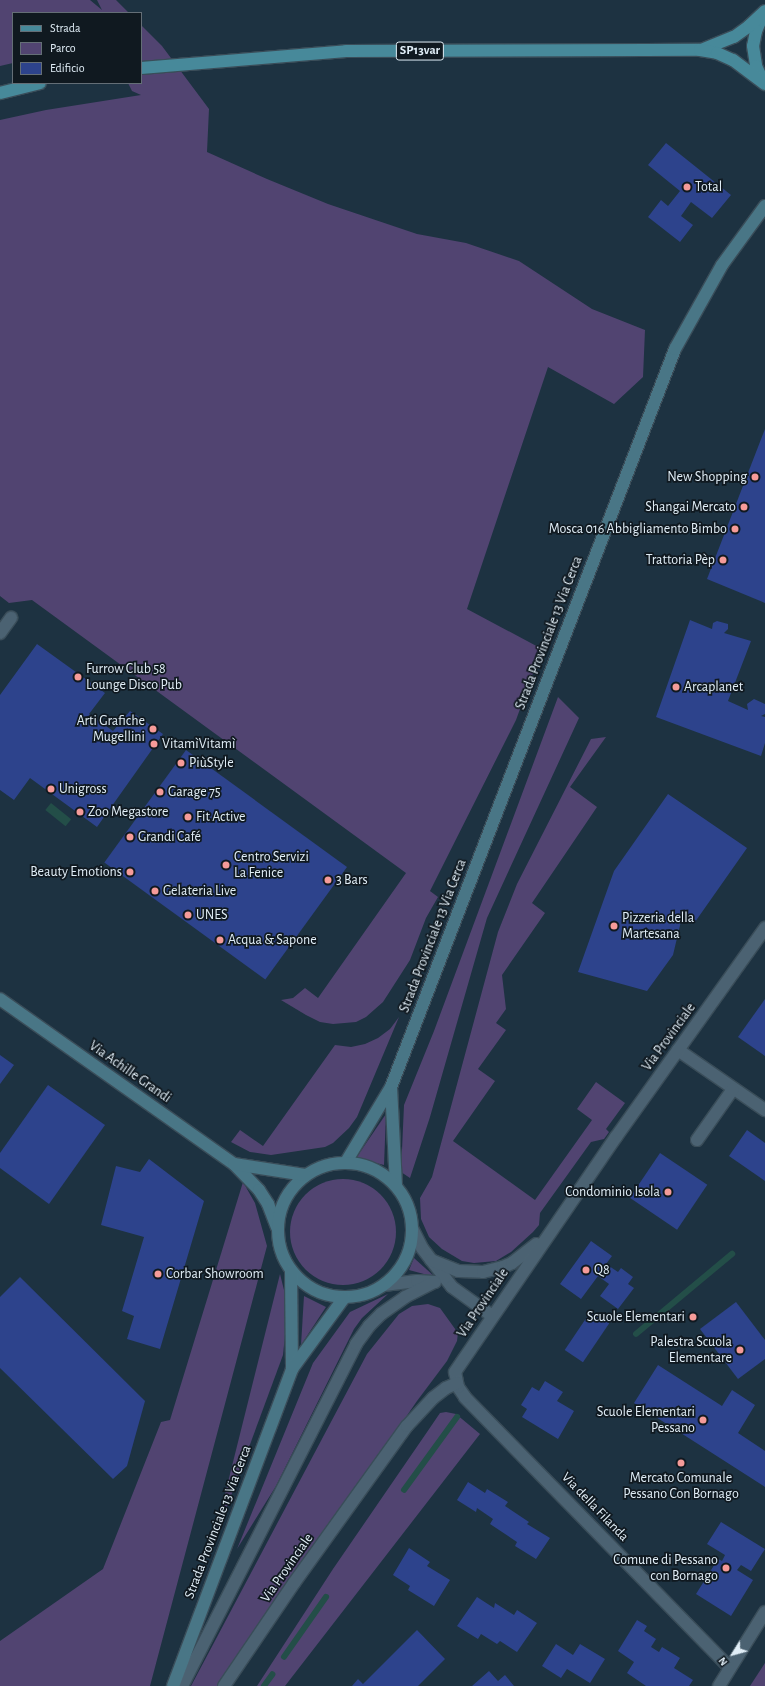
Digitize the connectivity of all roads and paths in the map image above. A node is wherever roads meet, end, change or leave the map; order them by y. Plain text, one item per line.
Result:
1 (765, 12) edge
2 (700, 50) junction
3 (142, 68) edge
4 (36, 84) edge
5 (765, 84) edge
6 (0, 93) edge
7 (765, 206) edge
8 (11, 618) dead end
9 (0, 633) edge
10 (765, 928) edge
11 (3, 1000) edge
12 (678, 1050) junction
13 (391, 1087) junction
14 (733, 1088) junction
15 (765, 1110) edge
16 (697, 1140) dead end
17 (346, 1162) junction
18 (234, 1164) junction
19 (305, 1175) junction
20 (396, 1186) junction
21 (277, 1227) junction
22 (412, 1228) junction
23 (551, 1230) junction
24 (431, 1260) junction
25 (291, 1272) junction
26 (434, 1282) junction
27 (384, 1285) junction
28 (452, 1287) junction
29 (344, 1298) junction
30 (492, 1316) junction
31 (292, 1369) junction
32 (457, 1383) junction
33 (765, 1612) edge
34 (730, 1668) junction
35 (173, 1686) edge
36 (182, 1686) edge
37 (224, 1686) edge
38 (719, 1686) edge

1 - 2 main road, SP13var
1 - 5 main road
2 - 3 main road, SP13var
2 - 5 main road, SP13var
4 - 6 main road
7 - 13 street, Strada Provinciale 13 Via Cerca
8 - 9 street
10 - 12 street, Via Provinciale
11 - 18 street, Via Achille Grandi
12 - 14 street
12 - 23 street, Via Provinciale
13 - 17 street, Strada Provinciale 13 Via Cerca
13 - 20 street, Strada Provinciale 13 Via Cerca
14 - 15 street
14 - 16 street
17 - 19 street, Strada Provinciale 13 Via Cerca
17 - 20 street, Strada Provinciale 13 Via Cerca
18 - 19 street, Via Achille Grandi
18 - 21 street, Via Achille Grandi
19 - 21 street, Strada Provinciale 13 Via Cerca
20 - 22 street, Strada Provinciale 13 Via Cerca
21 - 25 street, Strada Provinciale 13 Via Cerca
22 - 24 street
22 - 27 street, Strada Provinciale 13 Via Cerca
23 - 24 street
23 - 30 street, Via Provinciale
24 - 28 street
25 - 29 street, Strada Provinciale 13 Via Cerca
25 - 31 street, Strada Provinciale 13 Via Cerca
26 - 27 street
26 - 28 street
26 - 36 street
27 - 29 street, Strada Provinciale 13 Via Cerca
28 - 30 street
29 - 31 street, Strada Provinciale 13 Via Cerca
30 - 32 street, Via Provinciale
31 - 35 street, Strada Provinciale 13 Via Cerca
32 - 34 street, Via della Filanda
32 - 37 street, Via Provinciale
33 - 34 street
34 - 38 street

